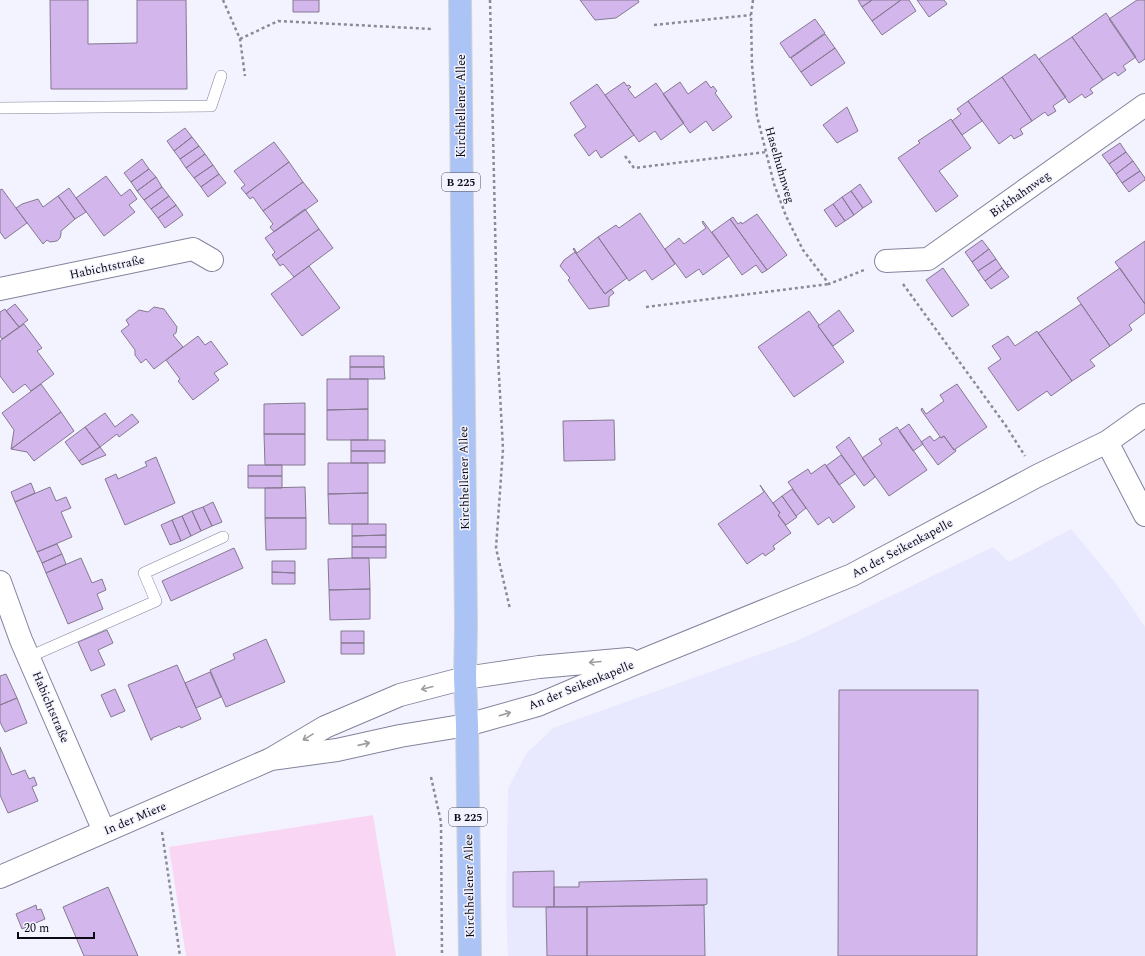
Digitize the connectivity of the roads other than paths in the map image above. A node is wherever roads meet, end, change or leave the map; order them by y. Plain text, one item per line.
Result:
1 (460, 0) edge
2 (221, 76) dead end
3 (1145, 105) edge
4 (0, 108) edge
5 (212, 260) dead end
6 (886, 261) road end
7 (0, 289) edge
8 (1145, 415) edge
9 (1107, 442) junction
10 (1145, 515) edge
11 (223, 537) dead end
12 (0, 582) edge
13 (29, 656) junction
14 (648, 658) junction
15 (465, 678) junction
16 (467, 725) junction
17 (271, 759) junction
18 (104, 831) junction
19 (0, 877) edge
20 (470, 956) edge

1 - 15 main road, Kirchhellener Allee / B 225
2 - 4 lane
3 - 6 street, Birkhahnweg
5 - 7 street, Habichtstraße
8 - 9 street, An der Seikenkapelle
9 - 10 street
9 - 14 street, An der Seikenkapelle
11 - 13 lane
12 - 13 street, Habichtstraße
13 - 18 street, Habichtstraße
14 -> 15 street, An der Seikenkapelle
16 -> 14 street, An der Seikenkapelle
15 - 16 main road, Kirchhellener Allee / B 225
15 -> 17 street, In der Miere
17 -> 16 street, In der Miere
16 - 20 main road, Kirchhellener Allee / B 225
17 - 18 street, In der Miere
18 - 19 street, In der Miere

